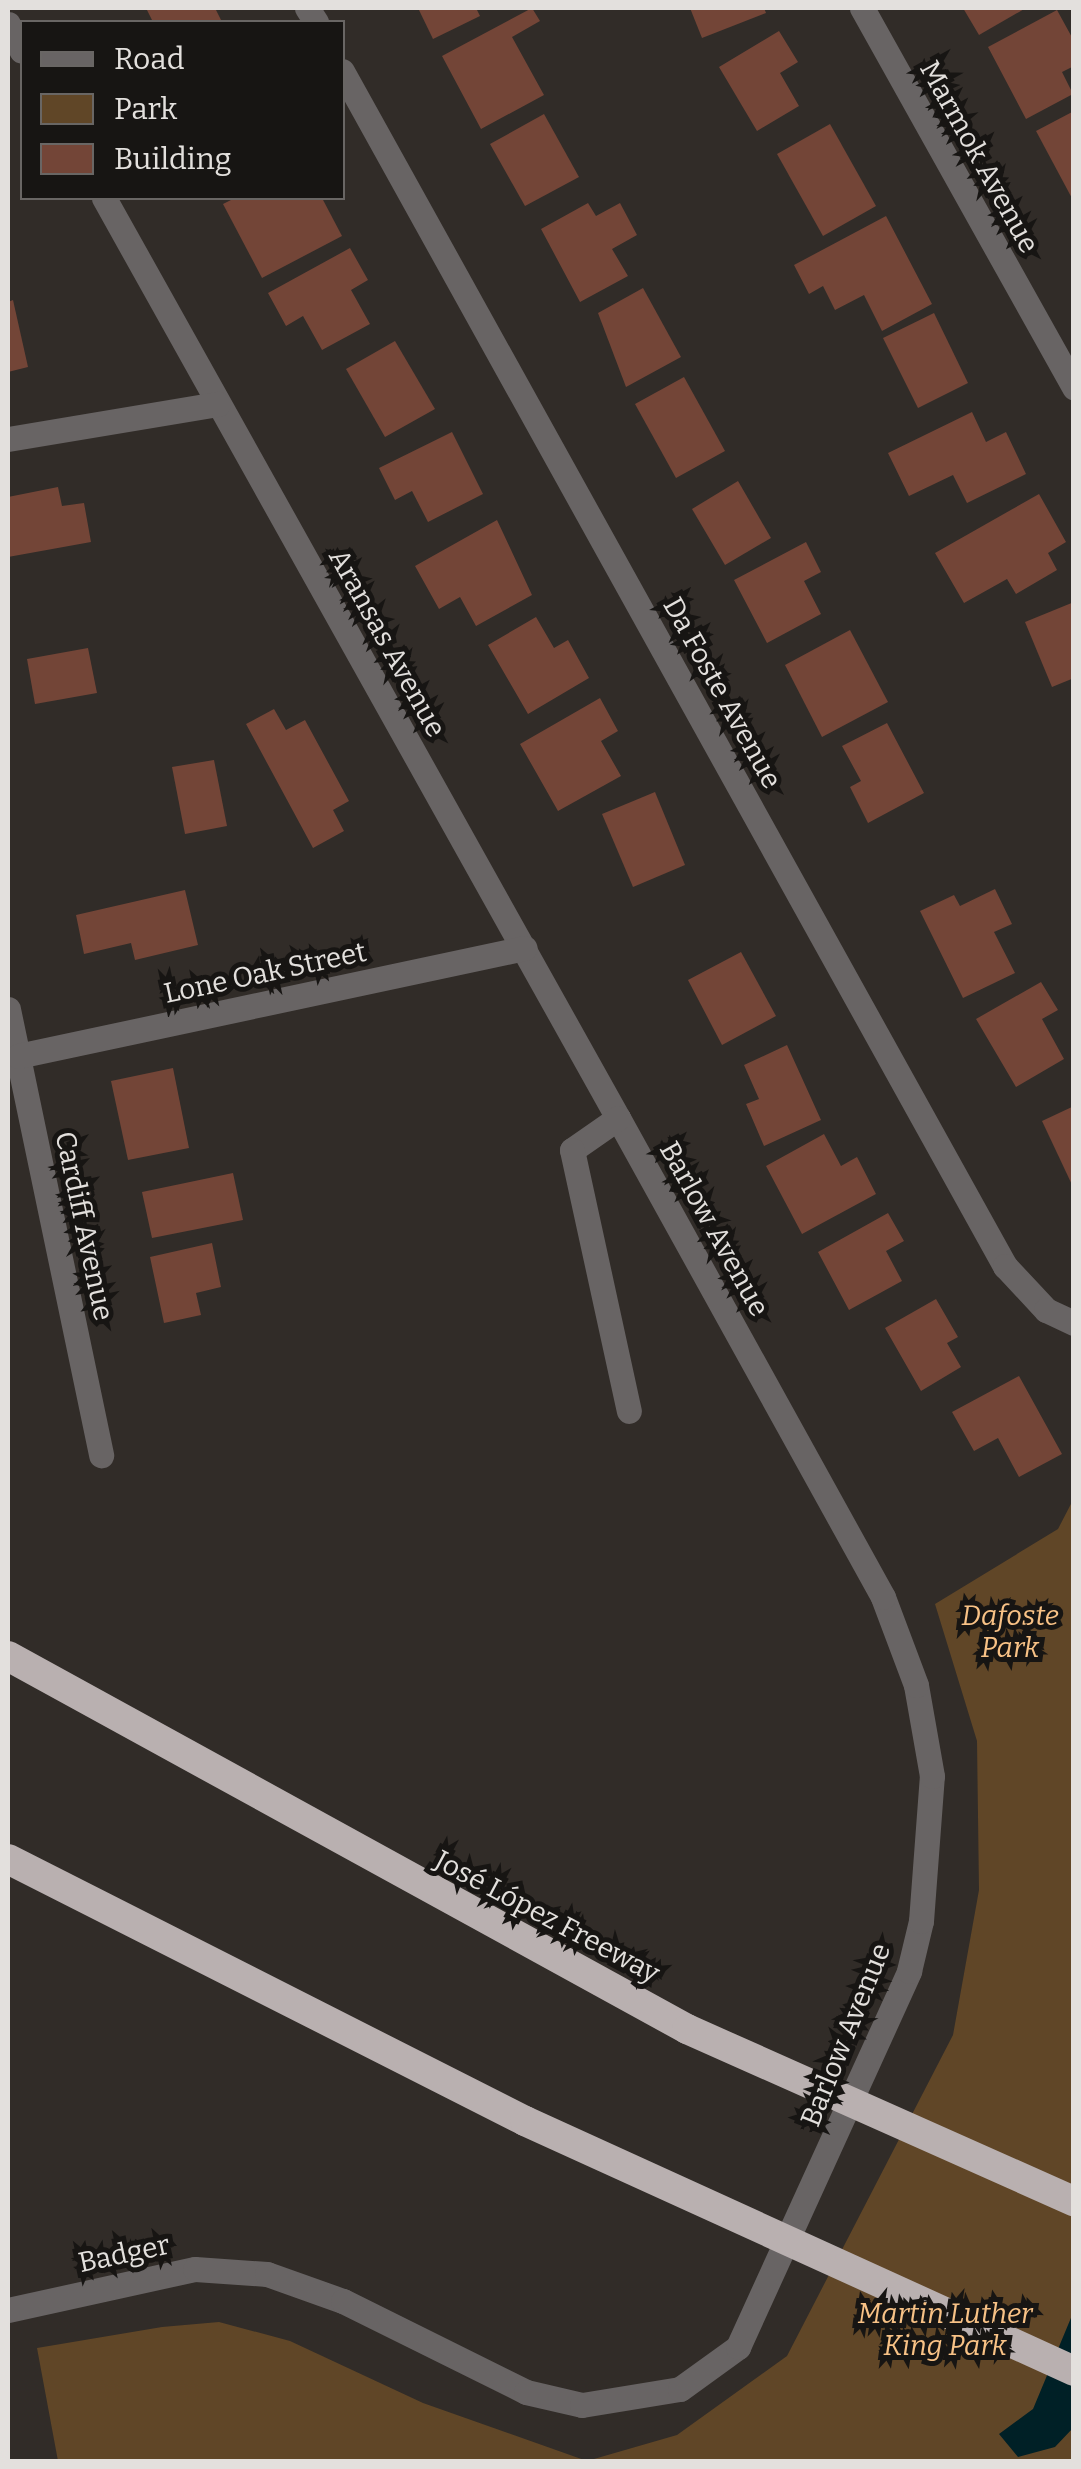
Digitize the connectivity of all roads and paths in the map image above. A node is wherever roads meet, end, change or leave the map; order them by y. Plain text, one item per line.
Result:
1 (862, 8) edge
2 (8, 24) edge
3 (20, 47) edge
4 (345, 76) edge
5 (105, 200) edge
6 (1074, 388) edge
7 (218, 404) junction
8 (8, 439) edge
9 (525, 948) junction
10 (8, 1009) edge
11 (18, 1056) junction
12 (618, 1118) junction
13 (1074, 1324) edge
14 (629, 1411) dead end
15 (101, 1455) dead end
16 (8, 1656) edge
17 (8, 1858) edge
18 (1074, 2201) edge
19 (254, 2273) joint
20 (8, 2310) edge
21 (1074, 2370) edge

1 - 6 street, Marmok Avenue
2 - 3 street
4 - 13 street, Da Foste Avenue
5 - 7 street, Aransas Avenue
7 - 8 street
7 - 9 street, Aransas Avenue
9 - 11 street, Lone Oak Street
9 - 12 street, Aransas Avenue
10 - 11 street, Cardiff Avenue
11 - 15 street, Cardiff Avenue
12 - 14 street
12 - 19 street, Barlow Avenue
16 - 18 highway, José López Freeway
17 - 21 highway
19 - 20 street, Badger

